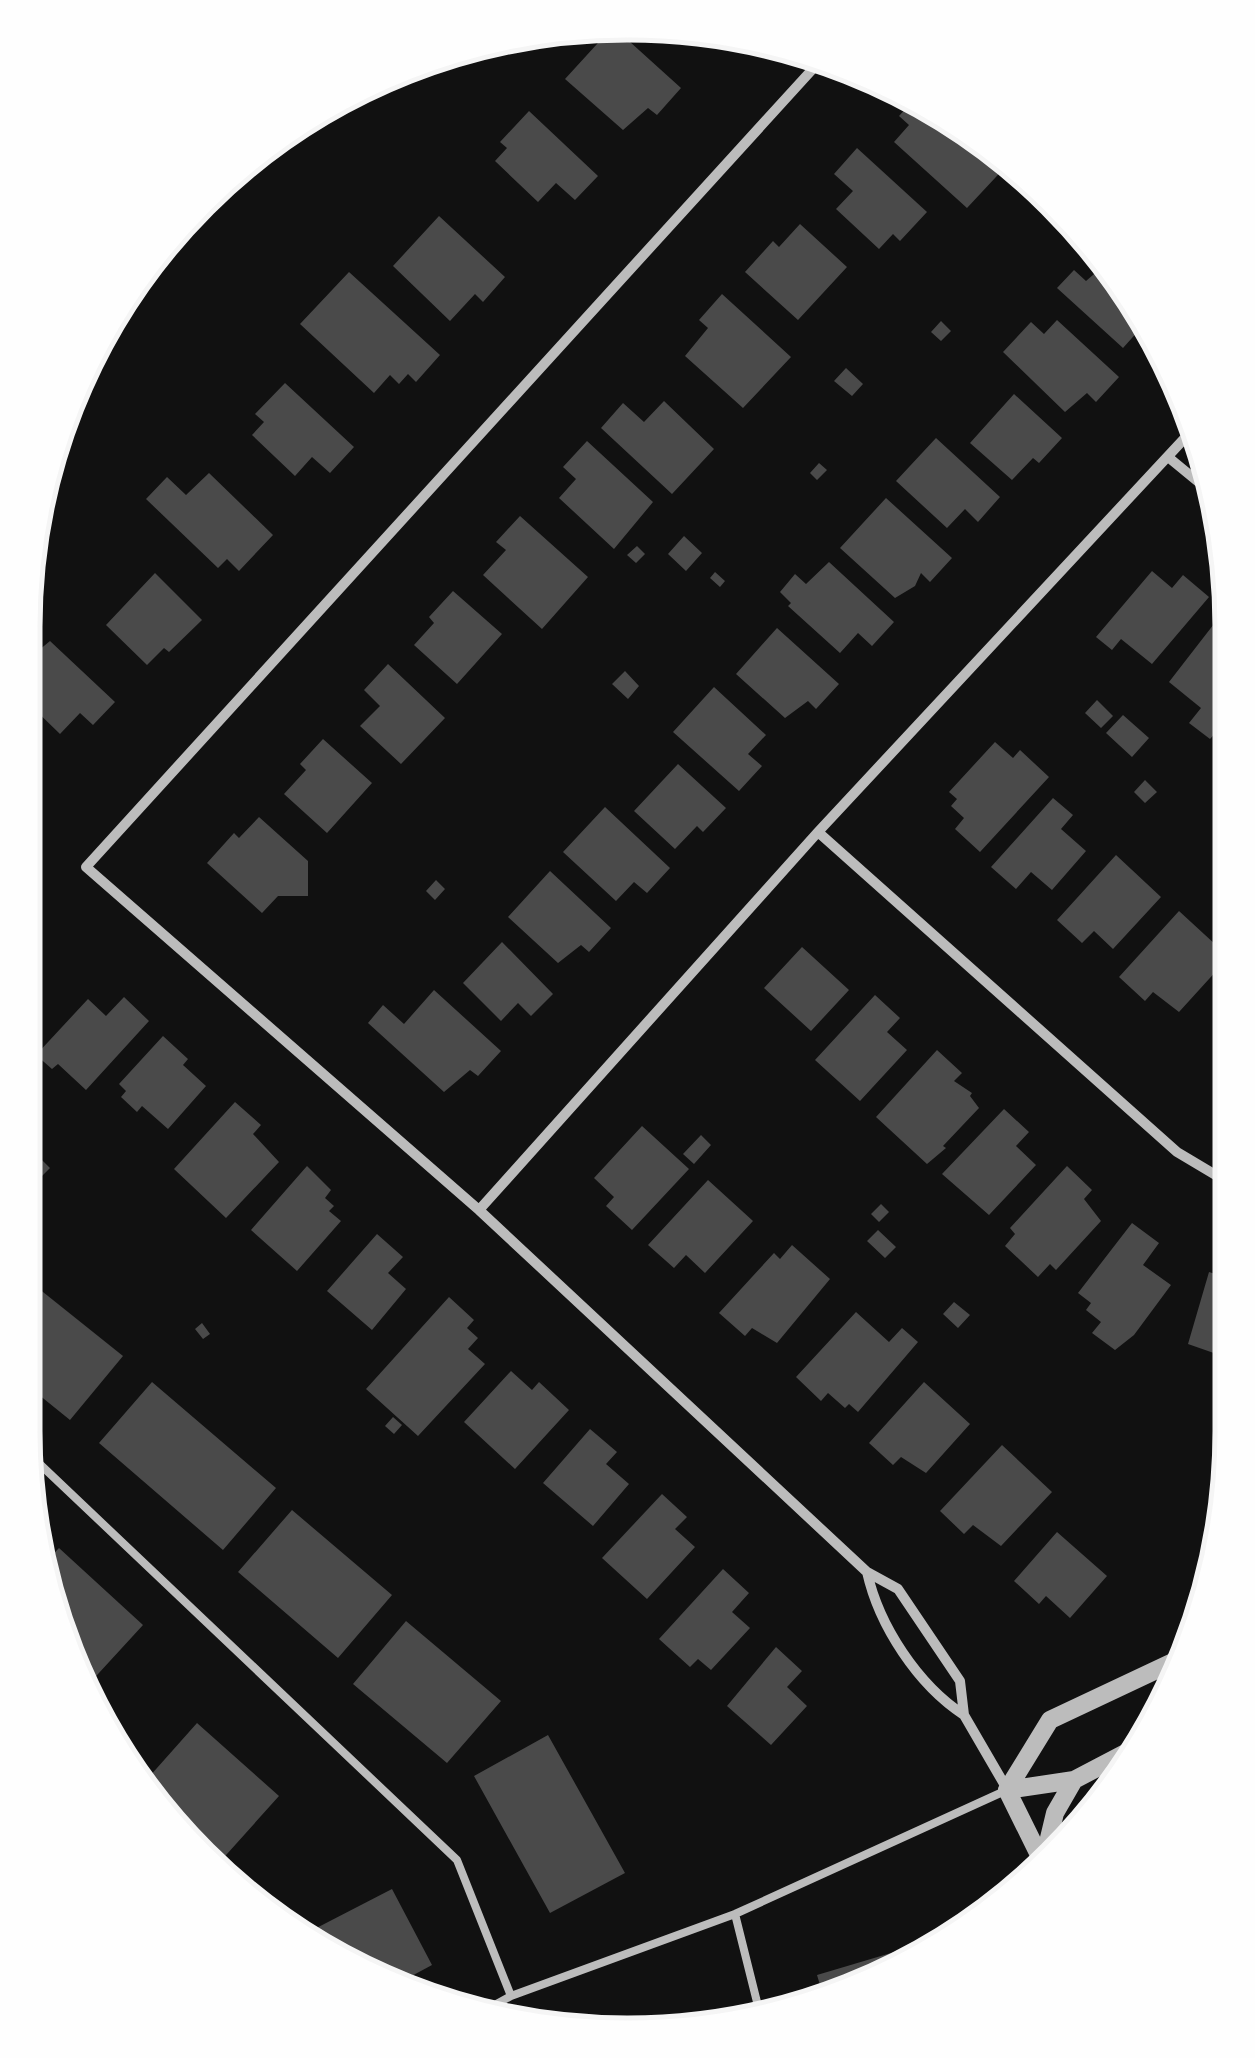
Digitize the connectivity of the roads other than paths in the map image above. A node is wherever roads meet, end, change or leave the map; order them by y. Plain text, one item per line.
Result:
1 (812, 70) edge
2 (1184, 439) edge
3 (1168, 457) junction
4 (1196, 481) edge
5 (818, 832) junction
6 (1215, 1175) edge
7 (479, 1210) junction
8 (41, 1466) edge
9 (867, 1572) junction
10 (1165, 1666) edge
11 (964, 1715) junction
12 (1114, 1760) edge
13 (1074, 1780) junction
14 (1008, 1790) junction
15 (1048, 1841) edge
16 (1037, 1851) edge
17 (735, 1914) junction
18 (511, 1996) junction
19 (498, 2003) edge
20 (757, 2003) edge

1 - 7 street
2 - 3 street
3 - 4 street
3 - 5 street
5 - 6 street
5 - 7 street
7 - 9 street
8 - 18 lane
9 - 11 street
9 - 11 street
10 - 14 street
11 - 14 street
12 - 13 street
13 - 14 street
13 - 15 street
14 - 16 street
14 - 17 lane
17 - 18 lane
17 - 20 lane
18 - 19 lane

